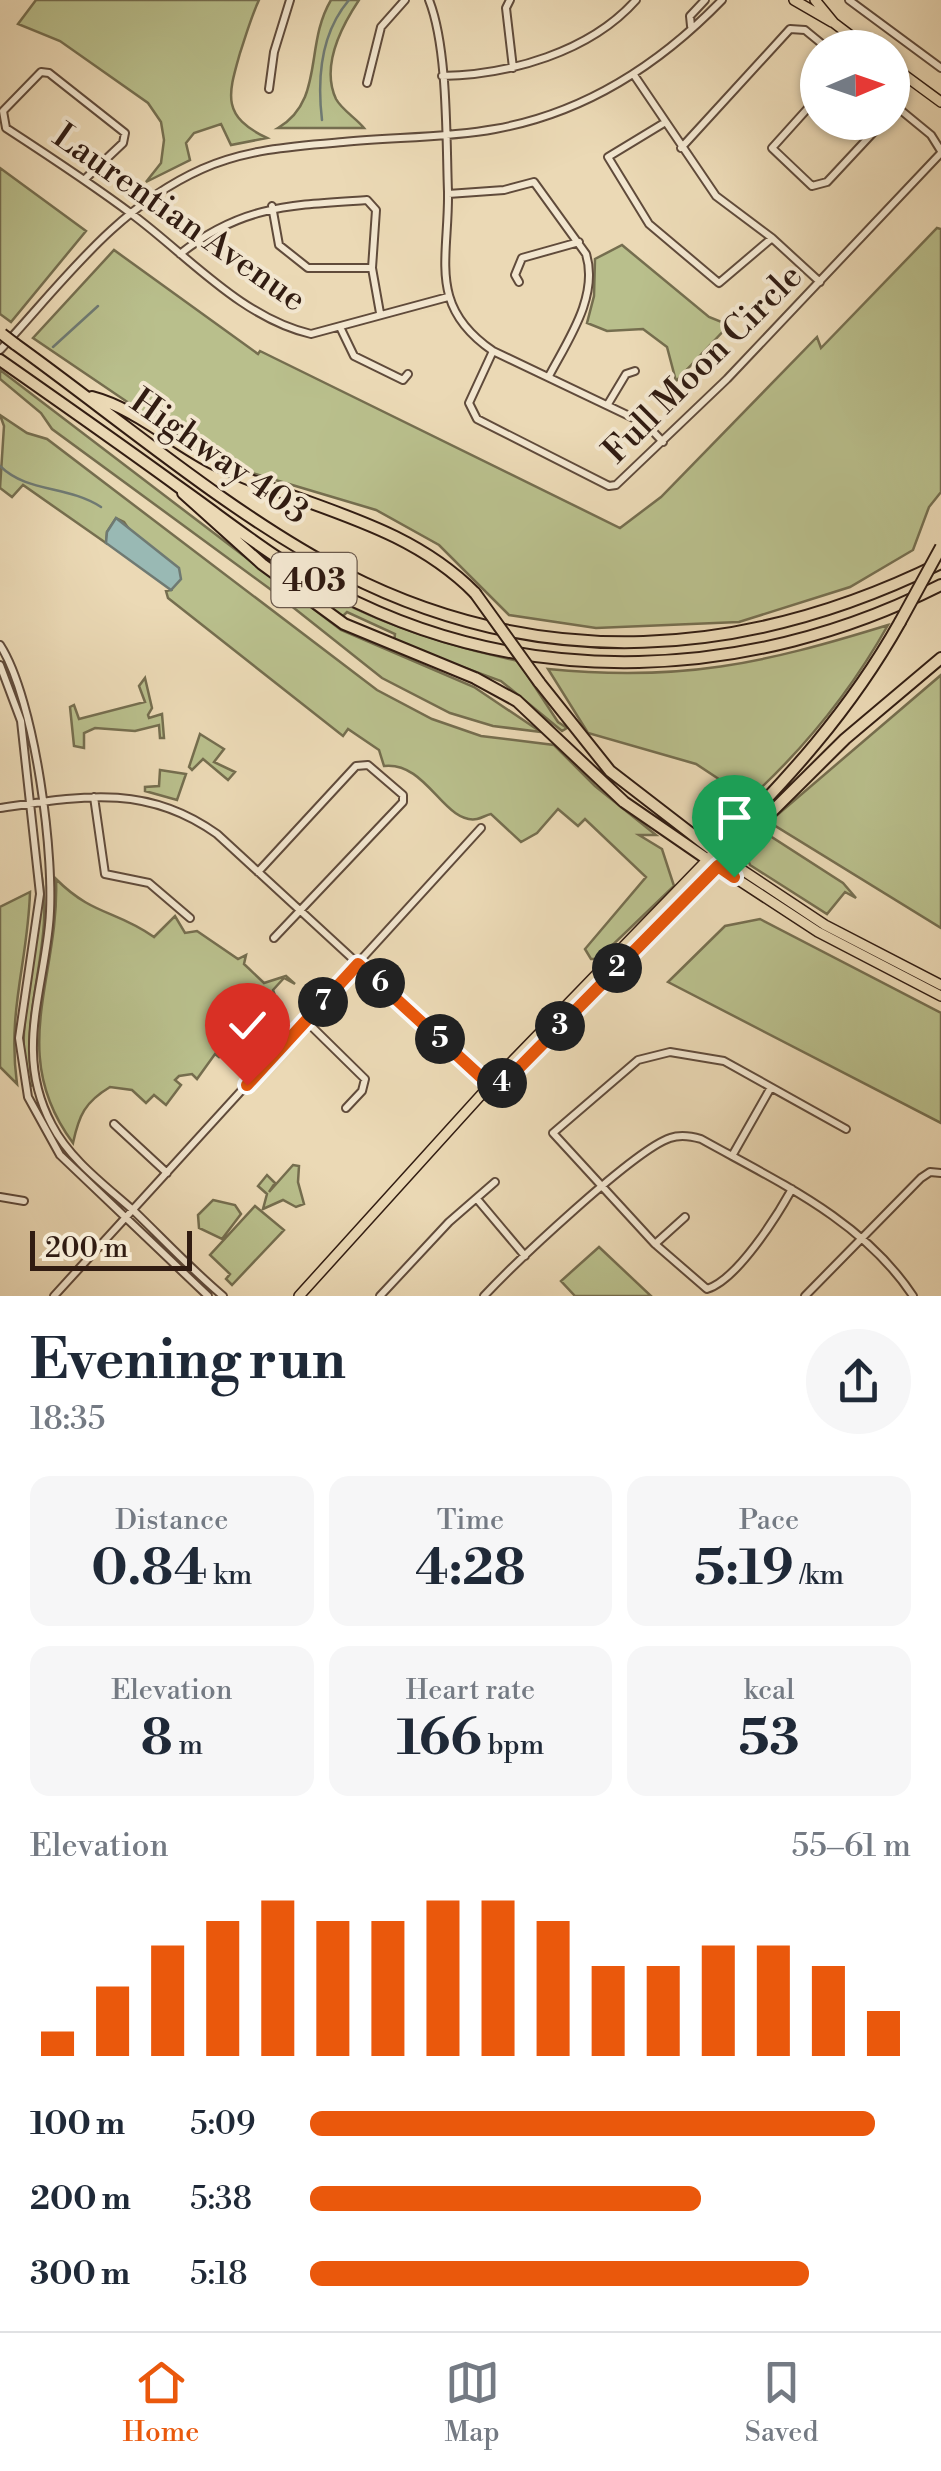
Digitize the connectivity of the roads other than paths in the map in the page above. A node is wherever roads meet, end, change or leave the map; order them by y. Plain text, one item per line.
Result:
1 (290, 0) edge
2 (406, 0) edge
3 (429, 0) edge
4 (510, 0) edge
5 (636, 0) edge
6 (705, 0) edge
7 (722, 0) edge
8 (794, 0) edge
9 (814, 0) edge
10 (849, 0) edge
11 (834, 23) junction
12 (692, 26) junction
13 (805, 30) edge
14 (843, 30) edge
15 (514, 68) junction
16 (941, 68) edge
17 (634, 75) junction
18 (442, 76) junction
19 (910, 79) edge
20 (367, 83) dead end
21 (269, 89) dead end
22 (941, 102) edge
23 (800, 117) edge
24 (910, 120) edge
25 (664, 123) junction
26 (444, 134) junction
27 (866, 140) edge
28 (681, 148) junction
29 (941, 152) edge
30 (85, 179) junction
31 (448, 194) junction
32 (272, 206) junction
33 (129, 212) junction
34 (772, 238) junction
35 (579, 242) junction
36 (179, 254) junction
37 (372, 268) junction
38 (519, 282) dead end
39 (820, 282) junction
40 (448, 296) junction
41 (380, 313) junction
42 (340, 327) junction
43 (1, 333) edge
44 (0, 350) edge
45 (493, 351) junction
46 (0, 360) edge
47 (635, 371) dead end
48 (408, 374) dead end
49 (549, 376) junction
50 (86, 395) junction
51 (608, 404) junction
52 (663, 442) junction
53 (176, 484) junction
54 (941, 547) edge
55 (941, 563) edge
56 (941, 585) edge
57 (0, 645) edge
58 (941, 658) edge
59 (0, 665) edge
60 (94, 797) junction
61 (41, 804) junction
62 (30, 805) junction
63 (0, 808) edge
64 (763, 812) junction
65 (481, 828) dead end
66 (716, 859) junction
67 (258, 872) junction
68 (302, 912) junction
69 (190, 918) dead end
70 (274, 938) dead end
71 (358, 964) junction
72 (941, 985) edge
73 (941, 996) edge
74 (306, 1021) junction
75 (493, 1088) junction
76 (770, 1089) junction
77 (346, 1108) dead end
78 (114, 1124) dead end
79 (846, 1129) dead end
80 (732, 1156) junction
81 (167, 1172) junction
82 (941, 1173) edge
83 (495, 1182) dead end
84 (602, 1189) junction
85 (792, 1189) junction
86 (0, 1197) edge
87 (477, 1198) junction
88 (24, 1201) dead end
89 (132, 1210) junction
90 (685, 1216) dead end
91 (125, 1218) junction
92 (860, 1240) junction
93 (656, 1244) junction
94 (525, 1256) junction
95 (301, 1295) edge
96 (54, 1296) edge
97 (208, 1296) edge
98 (222, 1296) edge
99 (380, 1296) edge
100 (484, 1296) edge
101 (805, 1296) edge
102 (913, 1296) edge

1 - 21 street
2 - 20 street
3 - 18 street
4 - 15 street
5 - 15 street
6 - 12 street
7 - 12 street
8 - 11 main road
9 - 11 main road
10 - 16 street
11 - 14 main road
12 - 17 street
13 - 28 street
15 - 18 street
17 - 25 street
17 - 26 street
18 - 26 street
19 - 22 main road
23 - 27 street
24 - 29 street, Full Moon Circle
25 - 28 street
25 - 34 street
26 - 31 street
26 - 33 street
28 - 34 street
29 - 39 street, Full Moon Circle
30 - 30 street, Laurentian Avenue
30 - 33 street, Laurentian Avenue
31 - 35 street
31 - 40 street
32 - 36 street
32 - 37 street
32 - 37 street
33 - 36 street, Laurentian Avenue
33 - 44 street
34 - 39 street
35 - 38 street
35 - 49 street
36 - 42 street, Laurentian Avenue
37 - 41 street
39 - 52 street, Full Moon Circle
40 - 41 street, Laurentian Avenue
40 - 45 street
41 - 42 street, Laurentian Avenue
42 - 48 street
43 - 50 highway, Highway 403 / 403, bridge
45 - 49 street
45 - 52 street, Full Moon Circle
46 - 53 highway, Highway 403 / 403
47 - 51 street
49 - 51 street
50 - 55 highway, Highway 403 / 403
50 - 66 highway, bridge
51 - 52 street
53 - 56 highway, Highway 403 / 403
53 - 66 highway
54 - 64 highway, bridge
57 - 61 street
58 - 64 highway
59 - 62 street
60 - 61 street
60 - 67 street
60 - 69 street
61 - 62 street
61 - 89 street
62 - 63 street
62 - 91 street
64 - 66 highway
65 - 71 street
66 - 72 main road
66 - 73 main road
66 - 75 main road
67 - 68 street
67 - 68 street
68 - 70 street
68 - 71 street
71 - 74 street
71 - 75 street
74 - 77 street
74 - 81 street
75 - 95 main road
76 - 79 street
76 - 80 street
76 - 84 street
78 - 81 street
80 - 84 street
80 - 85 street
81 - 89 street
82 - 92 street
83 - 87 street
84 - 93 street
84 - 94 street
85 - 92 street
85 - 93 street
86 - 88 street
87 - 94 street
87 - 99 street
89 - 91 street
89 - 98 street
90 - 93 street
91 - 96 street
91 - 97 street
92 - 101 street
92 - 102 street
94 - 100 street

